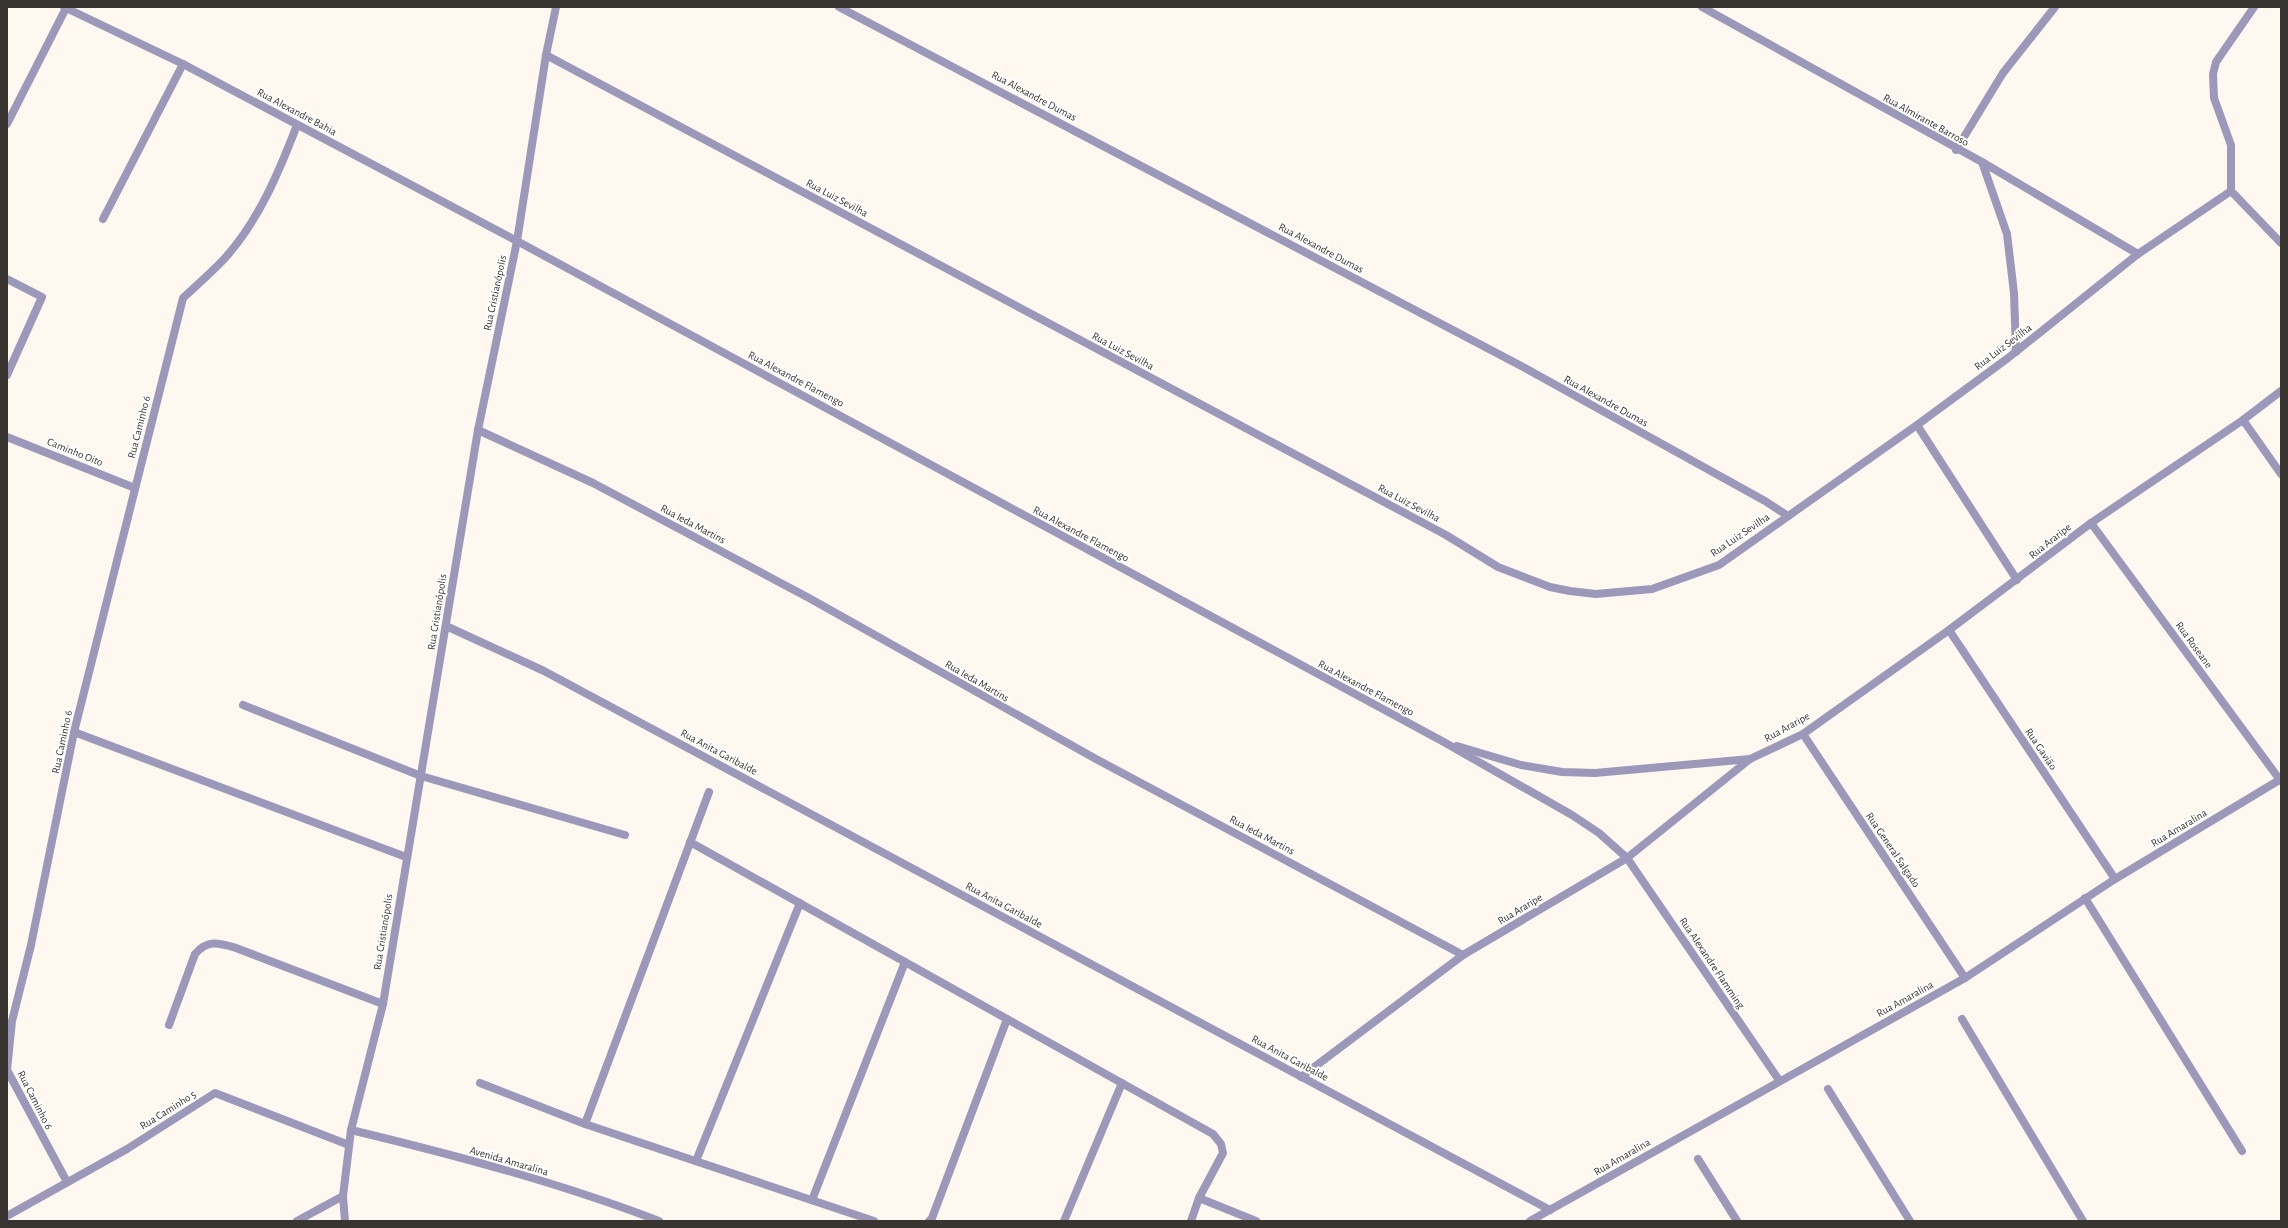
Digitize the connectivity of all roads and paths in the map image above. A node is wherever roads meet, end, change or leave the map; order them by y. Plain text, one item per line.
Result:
1 (556, 7) edge
2 (839, 7) edge
3 (1702, 7) edge
4 (2055, 7) edge
5 (2254, 7) edge
6 (65, 8) edge
7 (546, 55) junction
8 (183, 64) junction
9 (7, 124) edge
10 (297, 125) junction
11 (1956, 150) junction
12 (1982, 162) junction
13 (2231, 191) junction
14 (103, 219) dead end
15 (517, 241) junction
16 (2281, 243) edge
17 (2138, 254) junction
18 (7, 279) edge
19 (2016, 352) junction
20 (7, 375) edge
21 (2281, 391) edge
22 (2243, 420) junction
23 (1917, 425) junction
24 (478, 430) junction
25 (7, 437) edge
26 (2281, 474) edge
27 (135, 488) junction
28 (1788, 516) junction
29 (2091, 523) junction
30 (2017, 580) junction
31 (446, 626) junction
32 (1949, 630) junction
33 (242, 705) dead end
34 (74, 732) junction
35 (1803, 734) junction
36 (1442, 742) junction
37 (1750, 759) junction
38 (421, 776) junction
39 (2281, 780) edge
40 (709, 792) dead end
41 (625, 835) dead end
42 (690, 842) junction
43 (406, 857) junction
44 (1627, 858) junction
45 (2115, 879) junction
46 (2084, 898) junction
47 (800, 903) junction
48 (1463, 955) junction
49 (905, 962) junction
50 (1965, 978) junction
51 (383, 1004) junction
52 (1007, 1019) junction
53 (1962, 1019) dead end
54 (169, 1025) dead end
55 (1301, 1077) junction
56 (1779, 1080) junction
57 (480, 1083) dead end
58 (1122, 1083) junction
59 (1828, 1089) dead end
60 (585, 1124) junction
61 (351, 1130) junction
62 (349, 1145) junction
63 (2242, 1151) dead end
64 (1698, 1158) dead end
65 (696, 1161) junction
66 (67, 1182) junction
67 (343, 1196) junction
68 (1199, 1198) junction
69 (812, 1200) junction
70 (1550, 1210) junction
71 (7, 1216) edge
72 (297, 1221) edge
73 (345, 1221) edge
74 (659, 1221) edge
75 (874, 1221) edge
76 (929, 1221) edge
77 (1064, 1221) edge
78 (1191, 1221) edge
79 (1256, 1221) edge
80 (1530, 1221) edge
81 (1737, 1221) edge
82 (1910, 1221) edge
83 (2083, 1221) edge

1 - 7 street, Rua Cristianópolis
2 - 28 street, Rua Alexandre Dumas
3 - 11 street, Rua Almirante Barroso
4 - 11 street
5 - 13 street
6 - 8 street, Rua Alexandre Bahia
6 - 9 street
7 - 15 street, Rua Cristianópolis
7 - 28 street, Rua Luiz Sevilha
8 - 10 street, Rua Alexandre Bahia
8 - 14 street
10 - 15 street, Rua Alexandre Bahia
10 - 27 street, Rua Caminho 6
11 - 12 street, Rua Almirante Barroso
12 - 17 street, Rua Almirante Barroso
12 - 19 street
13 - 16 street
13 - 17 street, Rua Luiz Sevilha
15 - 24 street, Rua Cristianópolis
15 - 36 street, Rua Alexandre Flamengo
17 - 19 street, Rua Luiz Sevilha
18 - 20 street
19 - 23 street, Rua Luiz Sevilha
21 - 22 street, Rua Araripe
22 - 26 street
22 - 29 street, Rua Araripe
23 - 28 street, Rua Luiz Sevilha
23 - 30 street
24 - 31 street, Rua Cristianópolis
24 - 48 street, Rua Ieda Martins
25 - 27 street, Caminho Oito
27 - 34 street, Rua Caminho 6
29 - 30 street, Rua Araripe
29 - 39 street, Rua Roseane
30 - 32 street, Rua Araripe
31 - 38 street, Rua Cristianópolis
31 - 55 street, Rua Anita Garibalde
32 - 35 street, Rua Araripe
32 - 45 street, Rua Gavião
33 - 38 street
34 - 43 street
34 - 66 street, Rua Caminho 6
35 - 37 street, Rua Araripe
35 - 50 street, Rua General Salgado
36 - 37 street
36 - 44 street, Rua Alexandre Flamengo
37 - 44 street, Rua Araripe
38 - 41 street
38 - 43 street, Rua Cristianópolis
39 - 45 street, Rua Amaralina
40 - 42 street
42 - 47 street
42 - 60 street
43 - 51 street, Rua Cristianópolis
44 - 48 street, Rua Araripe
44 - 56 street, Rua Alexandre Flamming
45 - 46 street, Rua Amaralina
46 - 50 street, Rua Amaralina
46 - 63 street
47 - 49 street
47 - 65 street
48 - 55 street, Rua Araripe
49 - 52 street
49 - 69 street
50 - 56 street, Rua Amaralina
51 - 54 street
51 - 61 street, Rua Cristianópolis
52 - 58 street
52 - 76 street
53 - 83 street
55 - 70 street, Rua Anita Garibalde
56 - 70 street, Rua Amaralina
57 - 60 street
58 - 68 street
58 - 77 street
59 - 82 street
60 - 65 street
61 - 62 street, Rua Cristianópolis
61 - 74 street, Avenida Amaralina
62 - 66 street, Rua Caminho 5
62 - 67 street, Rua Cristianópolis
64 - 81 street
65 - 69 street
66 - 71 street, Rua Caminho 5
67 - 72 street
67 - 73 street, Rua Cristianópolis
68 - 78 street
68 - 79 street
69 - 75 street
70 - 80 street, Rua Amaralina

